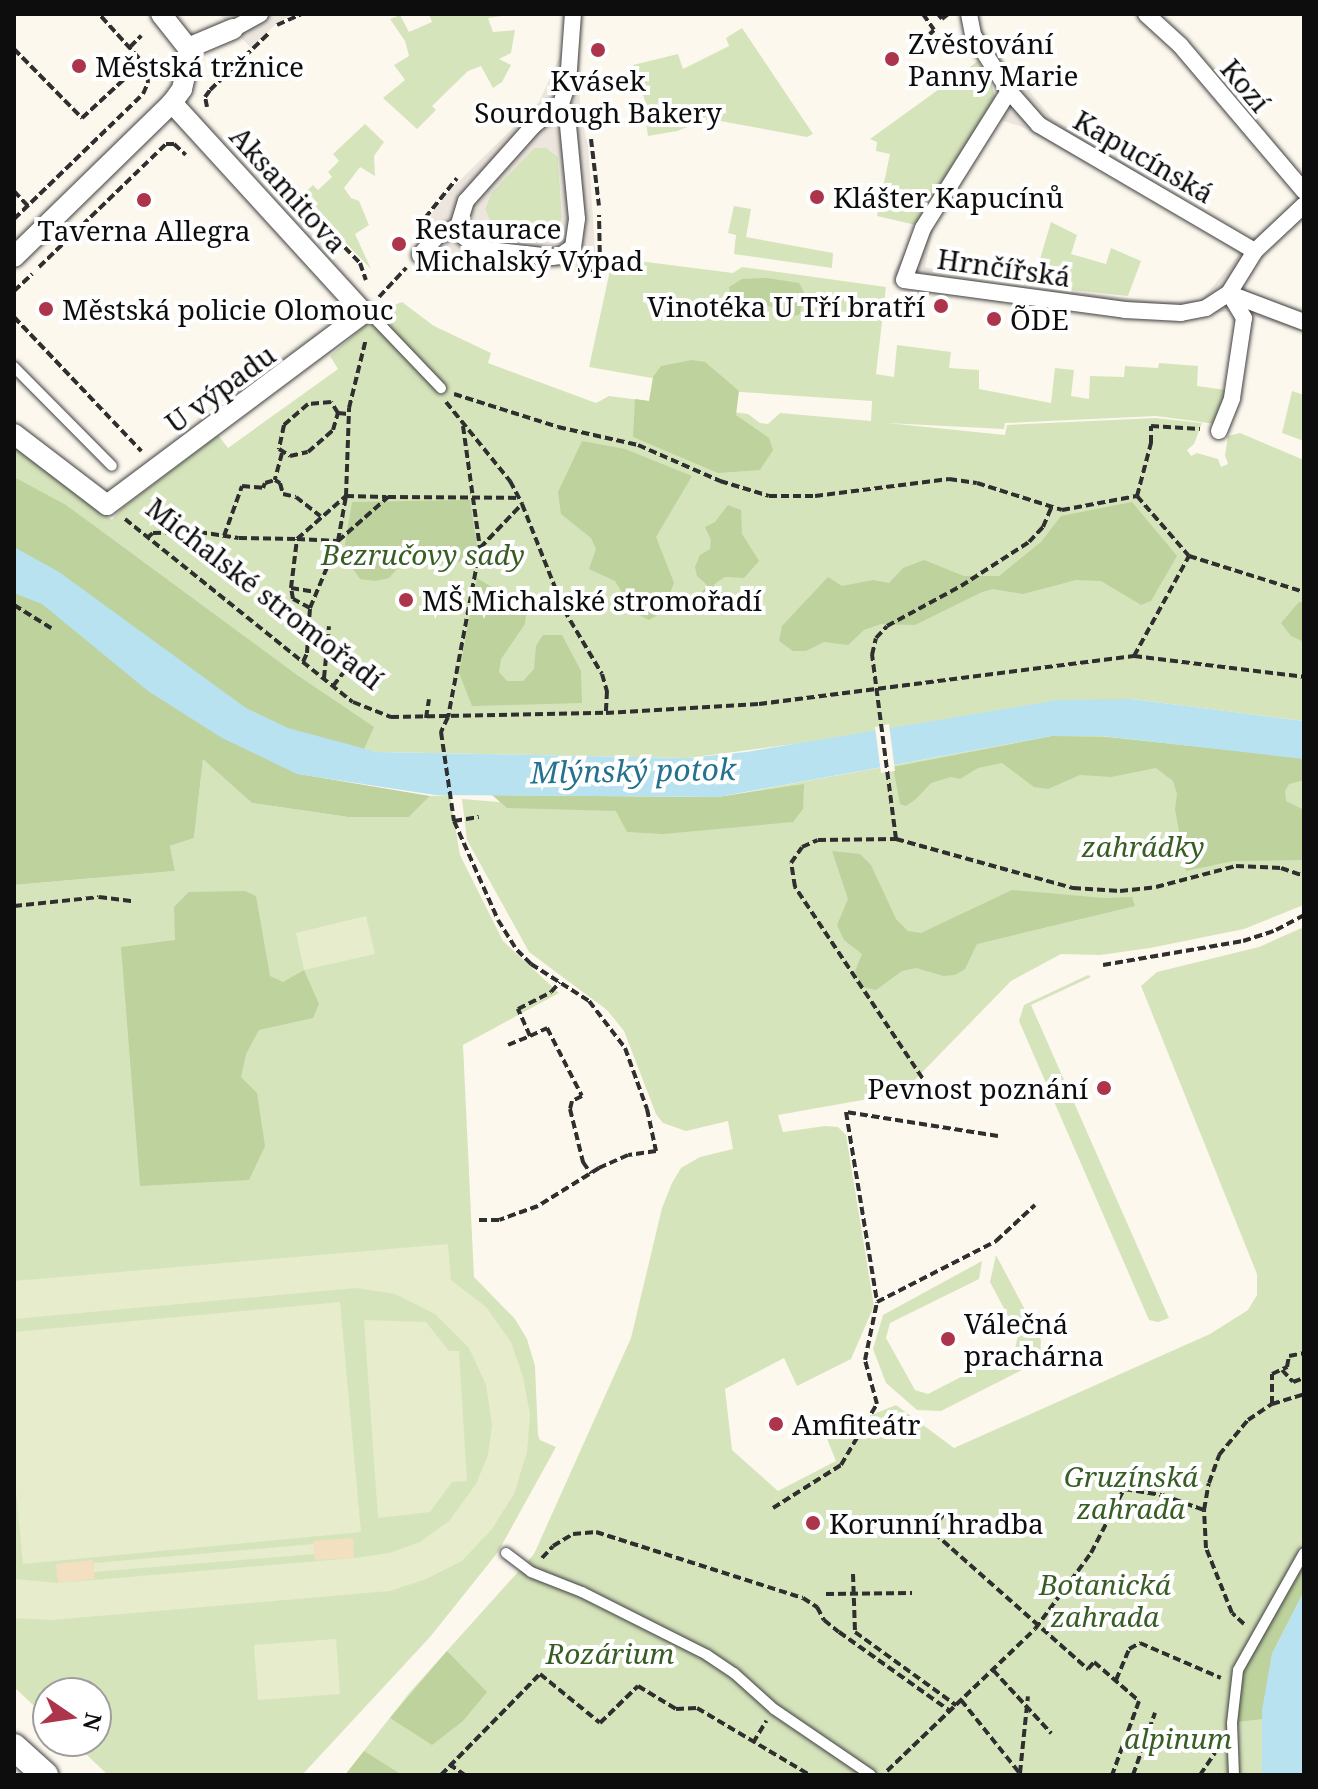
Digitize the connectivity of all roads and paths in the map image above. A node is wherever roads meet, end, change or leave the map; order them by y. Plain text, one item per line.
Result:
1 (99, 14) edge
2 (161, 14) edge
3 (260, 14) edge
4 (302, 14) edge
5 (573, 14) edge
6 (923, 14) edge
7 (938, 14) edge
8 (948, 14) edge
9 (969, 14) edge
10 (1146, 14) edge
11 (233, 29) joint
12 (930, 34) dead end
13 (141, 36) dead end
14 (130, 47) junction
15 (188, 48) junction
16 (14, 49) edge
17 (143, 62) junction
18 (1009, 91) junction
19 (172, 103) junction
20 (208, 107) dead end
21 (560, 107) junction
22 (229, 130) dead end
23 (189, 158) dead end
24 (14, 191) edge
25 (1304, 191) edge
26 (1304, 205) edge
27 (28, 206) junction
28 (14, 219) edge
29 (458, 227) junction
30 (1255, 251) junction
31 (14, 257) edge
32 (416, 259) joint
33 (367, 284) dead end
34 (387, 289) dead end
35 (14, 291) edge
36 (373, 291) dead end
37 (1229, 293) junction
38 (379, 297) dead end
39 (364, 313) junction
40 (14, 317) edge
41 (1304, 322) edge
42 (367, 335) dead end
43 (14, 367) edge
44 (441, 388) junction
45 (338, 413) junction
46 (348, 414) junction
47 (463, 426) junction
48 (1219, 431) joint
49 (14, 434) edge
50 (142, 451) dead end
51 (282, 453) junction
52 (112, 466) dead end
53 (275, 480) junction
54 (346, 496) junction
55 (1137, 496) junction
56 (388, 497) junction
57 (474, 498) junction
58 (519, 498) junction
59 (522, 504) junction
60 (107, 505) junction
61 (1051, 508) junction
62 (320, 516) junction
63 (224, 536) junction
64 (148, 537) junction
65 (297, 539) junction
66 (338, 541) junction
67 (480, 548) junction
68 (1189, 556) junction
69 (291, 588) junction
70 (316, 592) junction
71 (1304, 592) edge
72 (14, 605) edge
73 (310, 608) junction
74 (329, 626) dead end
75 (51, 628) dead end
76 (1134, 656) junction
77 (303, 662) junction
78 (344, 672) dead end
79 (1304, 677) edge
80 (324, 678) junction
81 (333, 686) junction
82 (877, 690) junction
83 (429, 699) dead end
84 (606, 713) junction
85 (448, 717) junction
86 (426, 718) junction
87 (479, 817) dead end
88 (454, 821) junction
89 (896, 839) junction
90 (1304, 876) edge
91 (133, 901) dead end
92 (14, 906) edge
93 (1304, 915) edge
94 (1103, 965) dead end
95 (560, 982) junction
96 (530, 1036) junction
97 (508, 1045) dead end
98 (929, 1088) dead end
99 (998, 1136) dead end
100 (591, 1174) junction
101 (1035, 1205) dead end
102 (475, 1220) dead end
103 (877, 1302) junction
104 (1304, 1353) edge
105 (1282, 1370) junction
106 (1304, 1378) edge
107 (1304, 1394) edge
108 (1272, 1404) junction
109 (773, 1508) dead end
110 (1204, 1510) junction
111 (945, 1513) dead end
112 (916, 1517) dead end
113 (931, 1530) junction
114 (506, 1553) dead end
115 (1304, 1553) edge
116 (531, 1572) junction
117 (853, 1574) dead end
118 (853, 1593) junction
119 (912, 1593) dead end
120 (826, 1594) dead end
121 (1038, 1625) junction
122 (1257, 1637) junction
123 (993, 1670) junction
124 (1116, 1681) junction
125 (1235, 1684) junction
126 (1028, 1696) dead end
127 (961, 1700) junction
128 (956, 1705) junction
129 (1027, 1707) junction
130 (950, 1711) junction
131 (1155, 1713) dead end
132 (761, 1729) dead end
133 (1051, 1733) dead end
134 (753, 1743) junction
135 (14, 1747) edge
136 (449, 1764) junction
137 (1021, 1774) edge
138 (45, 1775) edge
139 (441, 1775) edge
140 (465, 1775) edge
141 (810, 1775) edge
142 (871, 1775) edge
143 (883, 1775) edge
144 (1112, 1775) edge
145 (1133, 1775) edge
146 (1234, 1775) edge

1 - 14 path
2 - 15 street
3 - 11 street
4 - 20 path
5 - 21 street
6 - 12 path
7 - 8 path
9 - 18 street, Kapucínská
10 - 25 street, Kozí
11 - 15 street
13 - 14 path
14 - 17 path
15 - 19 street
16 - 17 path
17 - 27 path
18 - 30 street, Kapucínská
18 - 37 street, Hrnčířská
19 - 31 street
19 - 39 street, Aksamitova
21 - 29 street
21 - 29 street
22 - 33 path
23 - 35 path
24 - 27 path
26 - 30 street
27 - 28 path
29 - 32 street
30 - 37 street
32 - 34 path
36 - 38 path
37 - 41 street
37 - 48 street
39 - 44 lane
39 - 60 street, U výpadu
40 - 50 path
42 - 46 path
43 - 52 lane
44 - 47 path
44 - 61 path
45 - 46 path
45 - 51 path
45 - 51 path
46 - 54 path
47 - 57 path
47 - 58 path
48 - 55 path
49 - 60 street, Michalské stromořadí
51 - 53 path
53 - 62 path
53 - 63 path
54 - 56 path
54 - 62 path
54 - 66 path
55 - 61 path
55 - 68 path
56 - 57 path
56 - 66 path
57 - 58 path
57 - 67 path
58 - 59 path
59 - 67 path
59 - 84 path
60 - 64 path, Michalské stromořadí
61 - 82 path
62 - 65 path
63 - 64 path
63 - 65 path
64 - 77 path, Michalské stromořadí
65 - 66 path
65 - 69 path
66 - 70 path
67 - 85 path
68 - 71 path
68 - 76 path
69 - 70 path
69 - 73 path
70 - 73 path
72 - 75 path
73 - 77 path
74 - 80 path
76 - 79 path, Michalské stromořadí
76 - 82 path, Michalské stromořadí
77 - 80 path, Michalské stromořadí
78 - 81 path
80 - 81 path, Michalské stromořadí
81 - 86 path, Michalské stromořadí
82 - 84 path, Michalské stromořadí
82 - 89 path
83 - 86 path
84 - 85 path, Michalské stromořadí
85 - 86 path, Michalské stromořadí
85 - 88 path
87 - 88 path
88 - 95 path
89 - 90 path
89 - 98 path
91 - 92 path
93 - 94 path
95 - 96 path
95 - 100 path
96 - 97 path
96 - 100 path
99 - 103 path
100 - 102 path
101 - 103 path
103 - 109 path
104 - 105 path
105 - 106 path
105 - 108 path
107 - 108 path
108 - 110 path
110 - 121 path
110 - 122 path
111 - 113 path
112 - 113 path
113 - 121 path
114 - 116 lane
115 - 122 lane
116 - 130 path
116 - 142 lane
117 - 118 path
118 - 119 path
118 - 120 path
118 - 128 path
121 - 123 path
121 - 124 path
122 - 125 lane
123 - 127 path
123 - 129 path
124 - 125 path
124 - 144 path
125 - 146 lane
126 - 129 path
127 - 128 path
127 - 137 path
128 - 130 path
129 - 133 path
129 - 137 path
130 - 143 path
131 - 145 path
132 - 134 path
134 - 136 path
134 - 141 path
135 - 138 street
136 - 139 path
136 - 140 path

